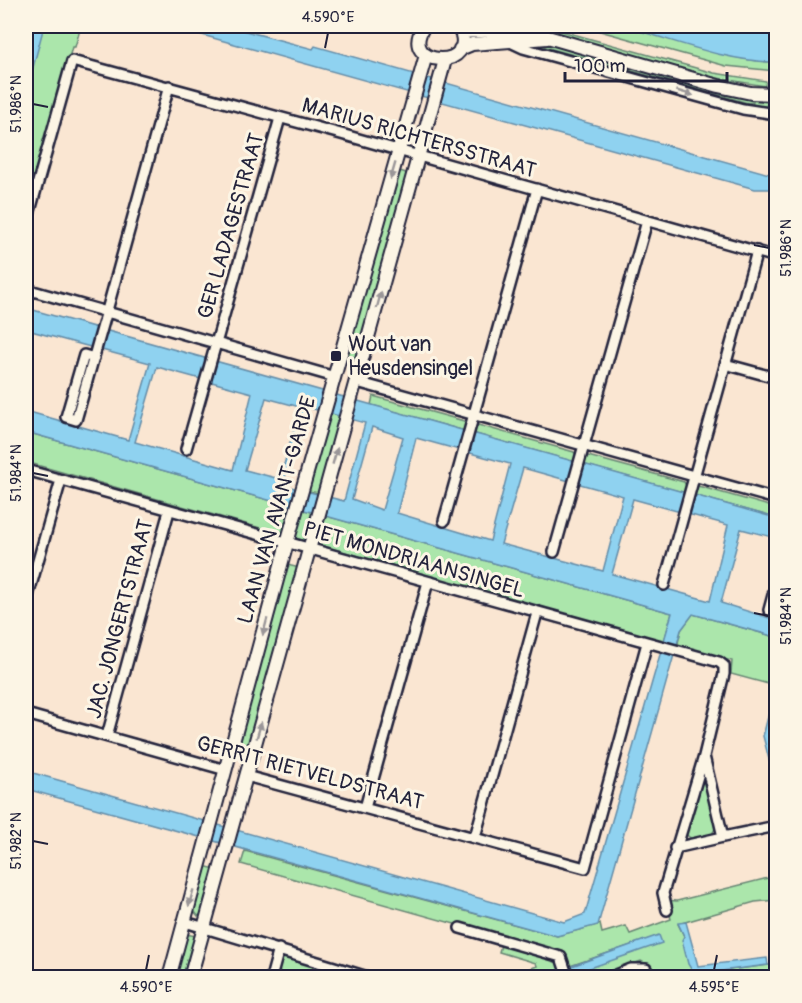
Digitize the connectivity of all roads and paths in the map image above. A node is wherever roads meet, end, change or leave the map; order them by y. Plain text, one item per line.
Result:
1 (411, 26) edge
2 (459, 29) edge
3 (422, 30) edge
4 (551, 38) junction
5 (508, 40) junction
6 (460, 49) junction
7 (426, 54) junction
8 (445, 60) junction
9 (169, 86) junction
10 (777, 94) edge
11 (777, 114) edge
12 (280, 118) junction
13 (399, 150) junction
14 (418, 155) junction
15 (537, 189) junction
16 (647, 221) junction
17 (26, 225) edge
18 (757, 251) junction
19 (777, 257) edge
20 (26, 289) edge
21 (107, 312) junction
22 (217, 343) junction
23 (94, 358) junction
24 (725, 364) junction
25 (335, 377) junction
26 (777, 378) edge
27 (357, 382) junction
28 (474, 415) junction
29 (584, 445) junction
30 (186, 449) dead end
31 (26, 470) edge
32 (695, 476) junction
33 (61, 480) junction
34 (777, 499) edge
35 (168, 511) junction
36 (444, 521) dead end
37 (288, 543) junction
38 (310, 550) junction
39 (554, 552) dead end
40 (428, 582) junction
41 (777, 584) edge
42 (664, 585) dead end
43 (26, 603) edge
44 (769, 610) dead end
45 (537, 613) junction
46 (647, 643) junction
47 (26, 714) edge
48 (107, 736) junction
49 (704, 756) junction
50 (226, 770) junction
51 (246, 776) junction
52 (364, 808) junction
53 (777, 826) edge
54 (475, 837) junction
55 (723, 837) junction
56 (675, 848) junction
57 (667, 910) dead end
58 (185, 922) junction
59 (204, 927) junction
60 (460, 928) dead end
61 (279, 950) junction
62 (568, 977) edge
63 (169, 978) edge
64 (190, 978) edge
65 (271, 978) edge
66 (371, 978) edge
67 (609, 978) edge
68 (650, 978) edge

1 - 3 street
2 - 4 street
2 - 6 street
3 - 7 street
4 - 5 street
4 - 10 street
5 - 6 street
5 -> 11 street
6 - 8 street
7 - 8 street
7 - 13 street, LAAN VAN AVANT-GARDE
8 - 14 street, LAAN VAN AVANT-GARDE
9 - 12 street, MARIUS RICHTERSSTRAAT
9 - 17 street, MARIUS RICHTERSSTRAAT
9 - 21 street
12 - 13 street, MARIUS RICHTERSSTRAAT
12 - 22 street, GER LADAGESTRAAT
13 - 14 street, MARIUS RICHTERSSTRAAT
13 -> 25 street, LAAN VAN AVANT-GARDE
14 - 15 street, MARIUS RICHTERSSTRAAT
27 -> 14 street, LAAN VAN AVANT-GARDE
15 - 16 street, MARIUS RICHTERSSTRAAT
15 - 28 street
16 - 18 street, MARIUS RICHTERSSTRAAT
16 - 29 street
18 - 19 street, MARIUS RICHTERSSTRAAT
18 - 24 street
20 - 21 street
21 - 22 street
21 - 23 street
22 - 25 street
22 - 30 street, GER LADAGESTRAAT
23 - 23 street
24 - 26 street
24 - 32 street
25 - 27 street
25 - 37 street, LAAN VAN AVANT-GARDE
27 - 28 street
38 -> 27 street, LAAN VAN AVANT-GARDE
28 - 29 street
28 - 36 street
29 - 32 street
29 - 39 street
31 - 33 street, PIET MONDRIAANSINGEL
32 - 34 street
32 - 42 street
33 - 35 street, PIET MONDRIAANSINGEL
33 - 43 street
35 - 37 street, PIET MONDRIAANSINGEL
35 - 48 street, JAC. JONGERTSTRAAT
37 - 38 street, PIET MONDRIAANSINGEL
37 -> 50 street, LAAN VAN AVANT-GARDE
38 - 40 street, PIET MONDRIAANSINGEL
51 -> 38 street, LAAN VAN AVANT-GARDE
40 - 45 street, PIET MONDRIAANSINGEL
40 - 52 street
41 - 44 street
45 - 46 street, PIET MONDRIAANSINGEL
45 - 54 street
46 - 49 street, PIET MONDRIAANSINGEL
46 - 54 street, GERRIT RIETVELDSTRAAT
47 - 48 street, GERRIT RIETVELDSTRAAT
48 - 50 street, GERRIT RIETVELDSTRAAT
49 - 55 street
49 - 56 street
50 - 51 street, GERRIT RIETVELDSTRAAT
50 -> 58 street, LAAN VAN AVANT-GARDE
51 - 52 street, GERRIT RIETVELDSTRAAT
51 - 59 street, LAAN VAN AVANT-GARDE
52 - 54 street, GERRIT RIETVELDSTRAAT
53 - 55 street
55 - 56 street
56 - 57 street
58 - 59 street
58 - 63 street, LAAN VAN AVANT-GARDE
59 - 61 street
59 - 64 street, LAAN VAN AVANT-GARDE
60 - 62 street
61 - 65 street
61 - 66 street
67 - 68 street

